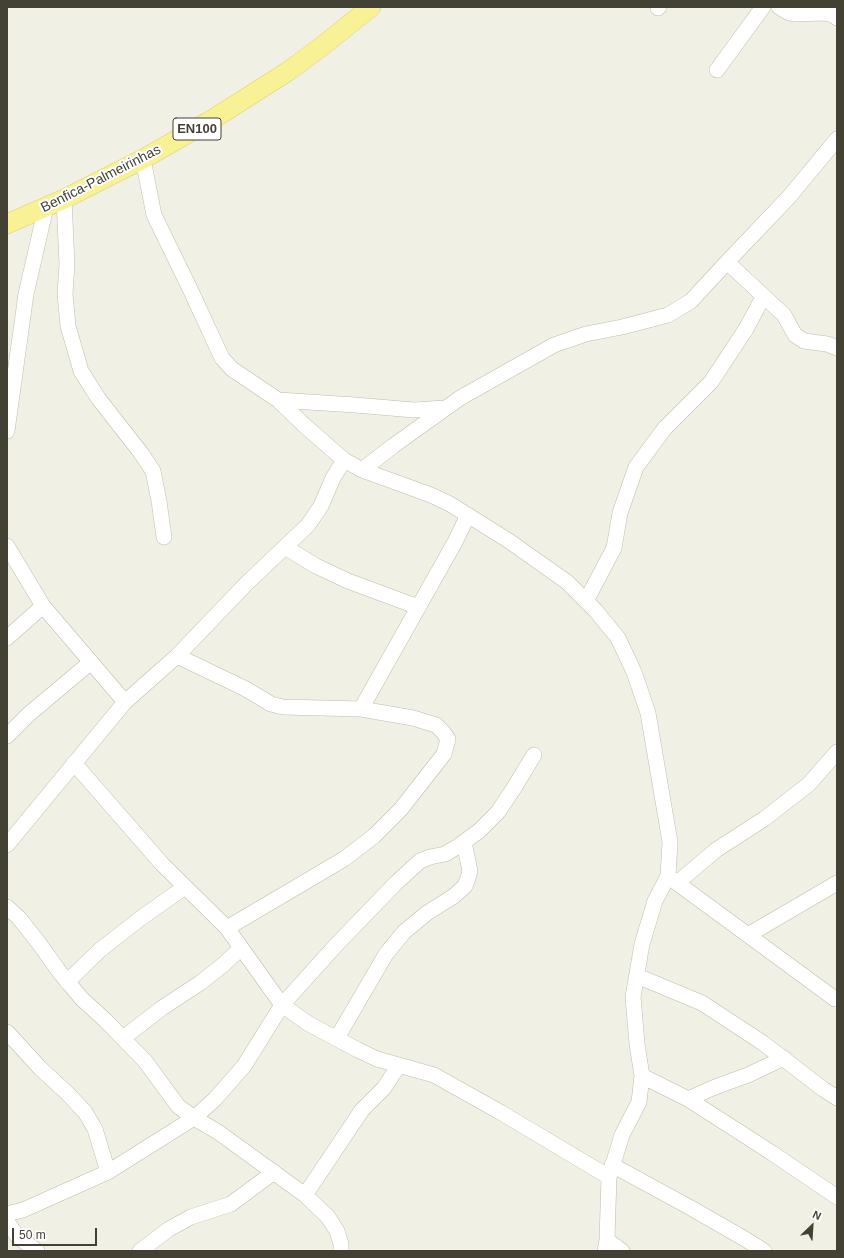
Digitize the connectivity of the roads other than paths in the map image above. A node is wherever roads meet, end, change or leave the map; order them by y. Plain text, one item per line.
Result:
1 (371, 7) edge
2 (764, 7) edge
3 (779, 7) edge
4 (837, 18) edge
5 (717, 70) dead end
6 (837, 139) edge
7 (143, 159) junction
8 (64, 199) junction
9 (46, 207) junction
10 (7, 224) edge
11 (726, 262) junction
12 (763, 297) junction
13 (837, 348) edge
14 (278, 400) junction
15 (445, 408) junction
16 (7, 431) edge
17 (344, 460) junction
18 (362, 470) junction
19 (468, 515) junction
20 (164, 537) dead end
21 (7, 546) edge
22 (285, 547) junction
23 (586, 601) junction
24 (43, 606) junction
25 (418, 607) junction
26 (7, 638) edge
27 (177, 656) junction
28 (91, 662) junction
29 (125, 702) junction
30 (361, 709) junction
31 (7, 736) edge
32 (837, 752) edge
33 (534, 755) dead end
34 (74, 763) junction
35 (830, 770) edge
36 (464, 842) junction
37 (7, 844) edge
38 (672, 880) junction
39 (837, 883) edge
40 (185, 887) junction
41 (7, 907) edge
42 (227, 928) junction
43 (748, 935) junction
44 (241, 948) junction
45 (637, 976) junction
46 (67, 982) junction
47 (835, 999) dead end
48 (282, 1005) junction
49 (7, 1032) edge
50 (123, 1038) junction
51 (337, 1038) junction
52 (784, 1058) junction
53 (399, 1065) junction
54 (642, 1076) junction
55 (837, 1098) edge
56 (688, 1099) junction
57 (194, 1118) junction
58 (610, 1171) junction
59 (108, 1172) junction
60 (274, 1172) junction
61 (305, 1195) junction
62 (837, 1197) edge
63 (7, 1214) edge
64 (7, 1222) edge
65 (606, 1246) edge
66 (37, 1251) edge
67 (140, 1251) edge
68 (341, 1251) edge
69 (622, 1251) edge
70 (764, 1251) edge

1 - 7 main road, Benfica-Palmeirinhas / EN100
2 - 5 street
3 - 4 street
6 - 11 street
7 - 8 main road, Benfica-Palmeirinhas / EN100
7 - 14 street
8 - 9 main road, Benfica-Palmeirinhas / EN100
8 - 20 street
9 - 10 main road, Benfica-Palmeirinhas / EN100
9 - 16 street
11 - 12 street
11 - 15 street
12 - 13 street
12 - 23 street
14 - 15 street
14 - 17 street
15 - 18 street
17 - 18 street
17 - 22 street
18 - 19 street
19 - 23 street
19 - 25 street
21 - 24 street
22 - 25 street
22 - 27 street
23 - 38 street
24 - 26 street
24 - 28 street
25 - 30 street
27 - 29 street
27 - 30 street
28 - 29 street
28 - 31 street
29 - 34 street
30 - 42 street
32 - 35 street
33 - 36 street
34 - 37 street
34 - 40 street
35 - 38 street
36 - 48 street
36 - 51 street
38 - 43 street
38 - 45 street
39 - 43 street
40 - 42 street
40 - 46 street
41 - 46 street
42 - 44 street
43 - 47 street
44 - 48 street
44 - 50 street
45 - 52 street
45 - 54 street
46 - 50 street
48 - 51 street
48 - 57 street
49 - 59 street
50 - 57 street
51 - 53 street
52 - 55 street
52 - 56 street
53 - 58 street
53 - 61 street
54 - 56 street
54 - 58 street
56 - 62 street
57 - 59 street
57 - 60 street
58 - 65 street
58 - 70 street
59 - 63 street
60 - 61 street
60 - 67 street
61 - 68 street
64 - 66 street
65 - 69 street

